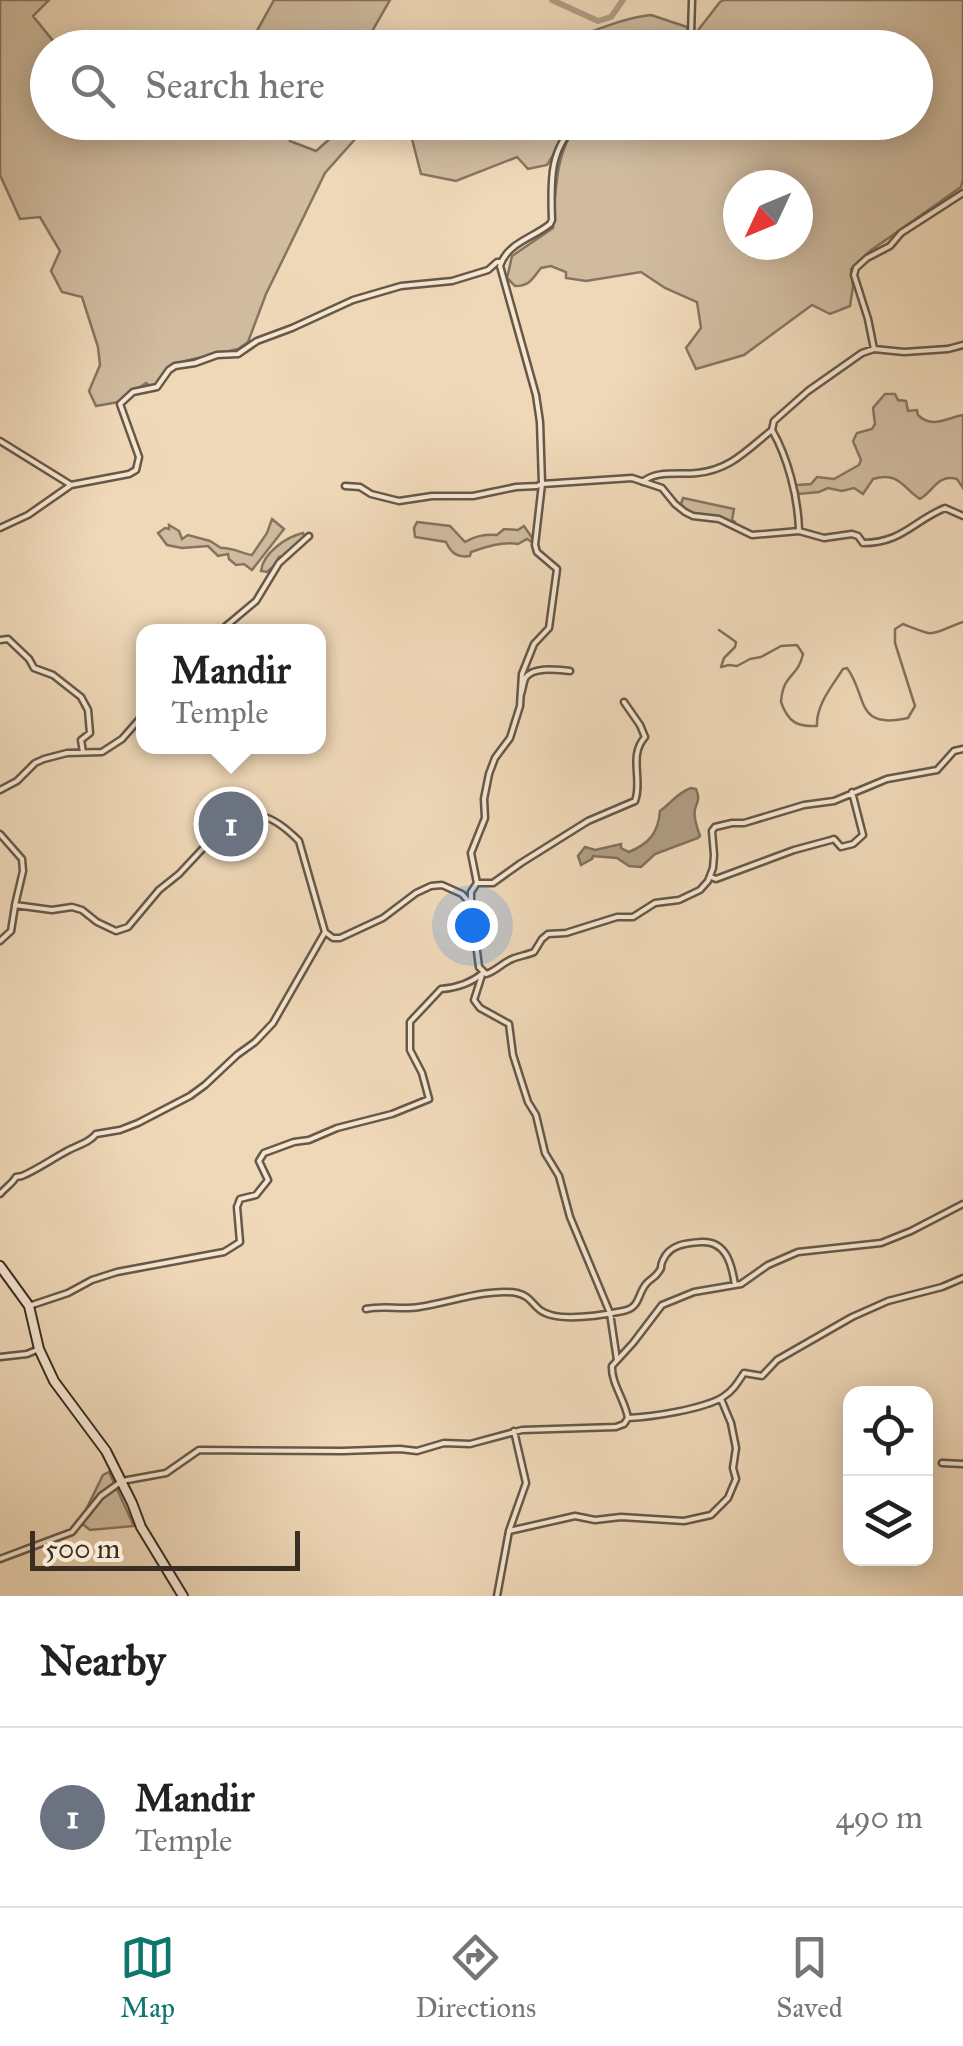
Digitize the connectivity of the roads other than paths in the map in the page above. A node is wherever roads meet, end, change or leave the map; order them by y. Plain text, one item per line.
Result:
1 (692, 0) edge
2 (691, 30) edge
3 (564, 140) edge
4 (963, 193) edge
5 (501, 262) junction
6 (963, 346) edge
7 (874, 349) junction
8 (772, 430) junction
9 (0, 441) edge
10 (643, 482) junction
11 (542, 484) junction
12 (71, 485) junction
13 (345, 486) dead end
14 (963, 516) edge
15 (0, 528) edge
16 (799, 531) junction
17 (309, 536) dead end
18 (228, 624) edge
19 (0, 640) edge
20 (570, 672) dead end
21 (521, 694) junction
22 (624, 702) dead end
23 (136, 723) edge
24 (963, 749) edge
25 (83, 752) junction
26 (0, 790) edge
27 (852, 792) junction
28 (0, 835) edge
29 (711, 877) junction
30 (477, 883) junction
31 (470, 904) junction
32 (15, 905) junction
33 (324, 932) junction
34 (0, 941) edge
35 (483, 973) junction
36 (0, 1194) edge
37 (963, 1204) edge
38 (0, 1266) edge
39 (963, 1278) edge
40 (735, 1286) junction
41 (29, 1306) junction
42 (366, 1309) dead end
43 (610, 1313) junction
44 (39, 1349) junction
45 (0, 1357) edge
46 (617, 1360) junction
47 (721, 1399) junction
48 (628, 1418) junction
49 (514, 1431) junction
50 (942, 1464) dead end
51 (963, 1464) edge
52 (122, 1481) junction
53 (509, 1532) junction
54 (0, 1559) edge
55 (183, 1596) edge
56 (497, 1596) edge

1 - 2 street
3 - 5 street
4 - 7 street
5 - 11 street
5 - 12 street
6 - 7 street
7 - 8 street
8 - 10 street
8 - 16 street
9 - 12 street
10 - 11 street
10 - 16 street
11 - 13 street
11 - 21 street
12 - 15 street
14 - 16 street
17 - 18 street
19 - 25 street
20 - 21 street
21 - 30 street
22 - 30 street
23 - 25 street
24 - 27 street
25 - 26 street
27 - 29 street
27 - 29 street
28 - 32 street
29 - 35 street
30 - 31 street
31 - 33 street
31 - 35 street
32 - 33 street
32 - 34 street
33 - 36 street
35 - 41 street
35 - 43 street
37 - 40 street
38 - 41 street
39 - 47 street
40 - 43 street
40 - 46 street
41 - 44 street
42 - 43 street
43 - 46 street
44 - 45 street
44 - 52 street
46 - 48 street
47 - 48 street
47 - 53 street
48 - 49 street
49 - 52 street
49 - 53 street
50 - 51 street
52 - 54 street
52 - 55 street
53 - 56 street

